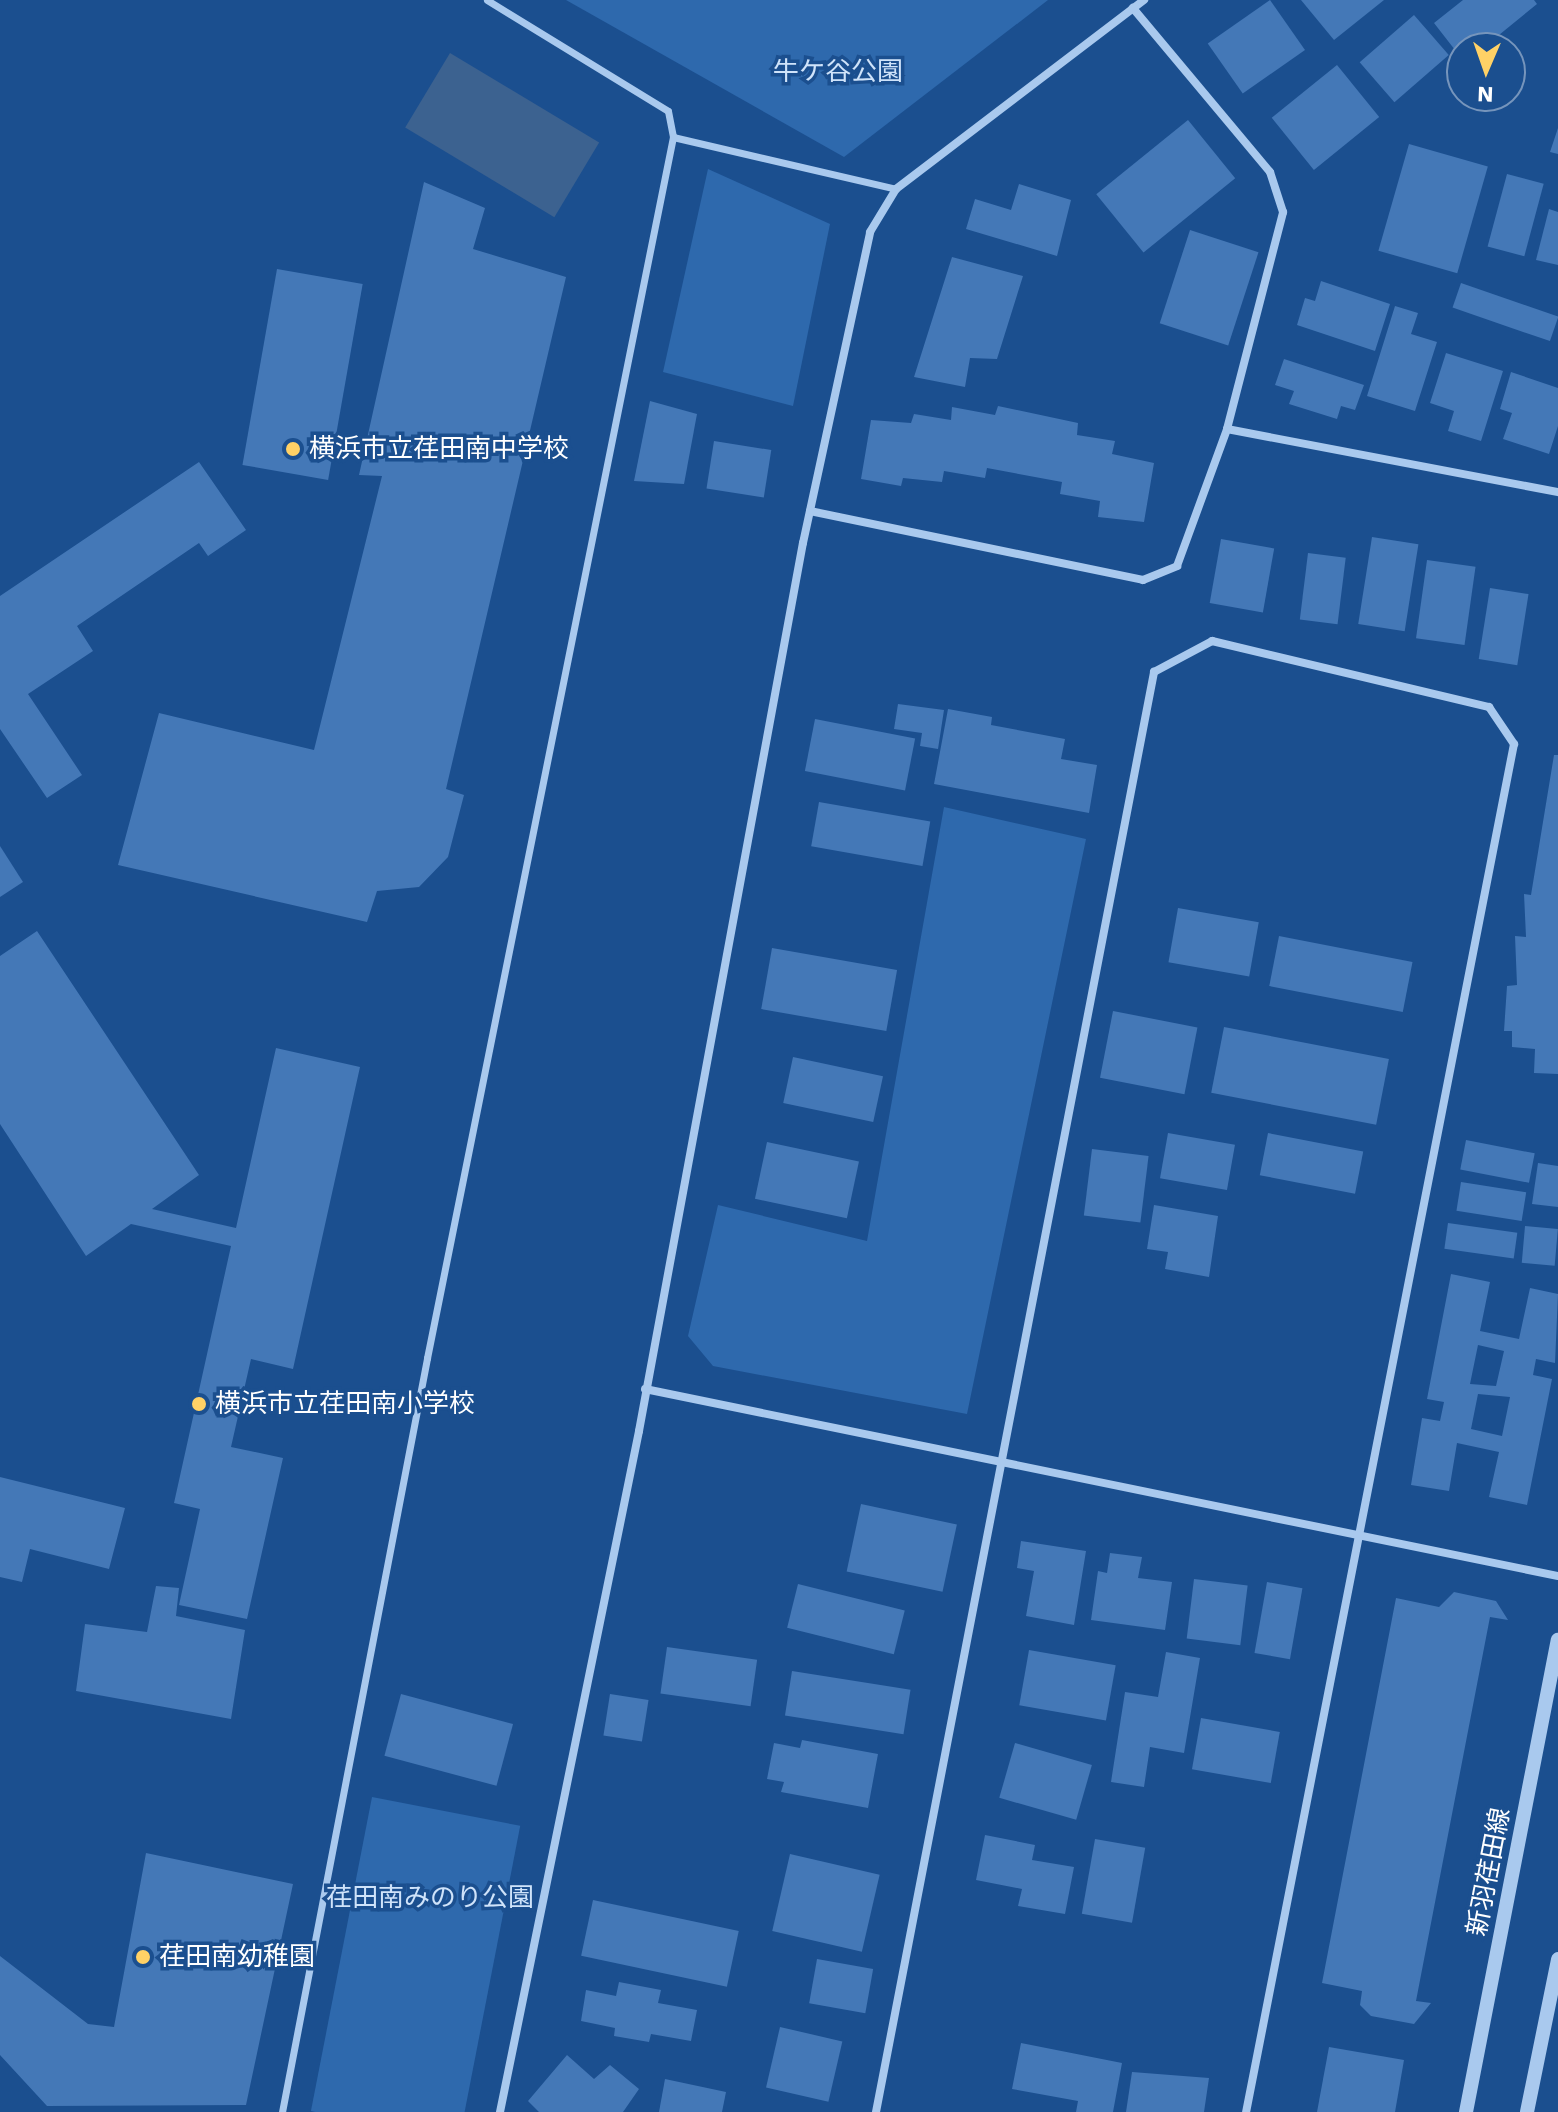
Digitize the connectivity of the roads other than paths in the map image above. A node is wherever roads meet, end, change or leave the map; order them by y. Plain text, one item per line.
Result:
1 (487, 0) edge
2 (1144, 0) edge
3 (1133, 8) junction
4 (673, 137) junction
5 (896, 189) junction
6 (1227, 429) junction
7 (1558, 492) edge
8 (810, 511) junction
9 (645, 1389) junction
10 (1003, 1463) junction
11 (1356, 1533) junction
12 (1558, 1576) edge
13 (1558, 1640) edge
14 (1558, 1959) edge
15 (282, 2112) edge
16 (500, 2112) edge
17 (876, 2112) edge
18 (1246, 2112) edge
19 (1466, 2112) edge
20 (1527, 2112) edge

1 - 4 street
2 - 3 street
3 - 5 street
3 - 6 street
4 - 5 street
4 - 15 street
5 - 8 street
6 - 7 street
6 - 8 street
8 - 9 street
9 - 10 street
9 - 16 street
10 - 11 street
10 - 11 street
10 - 17 street
11 - 12 street
11 - 18 street
13 - 19 street, 新羽荏田線
14 - 20 street

